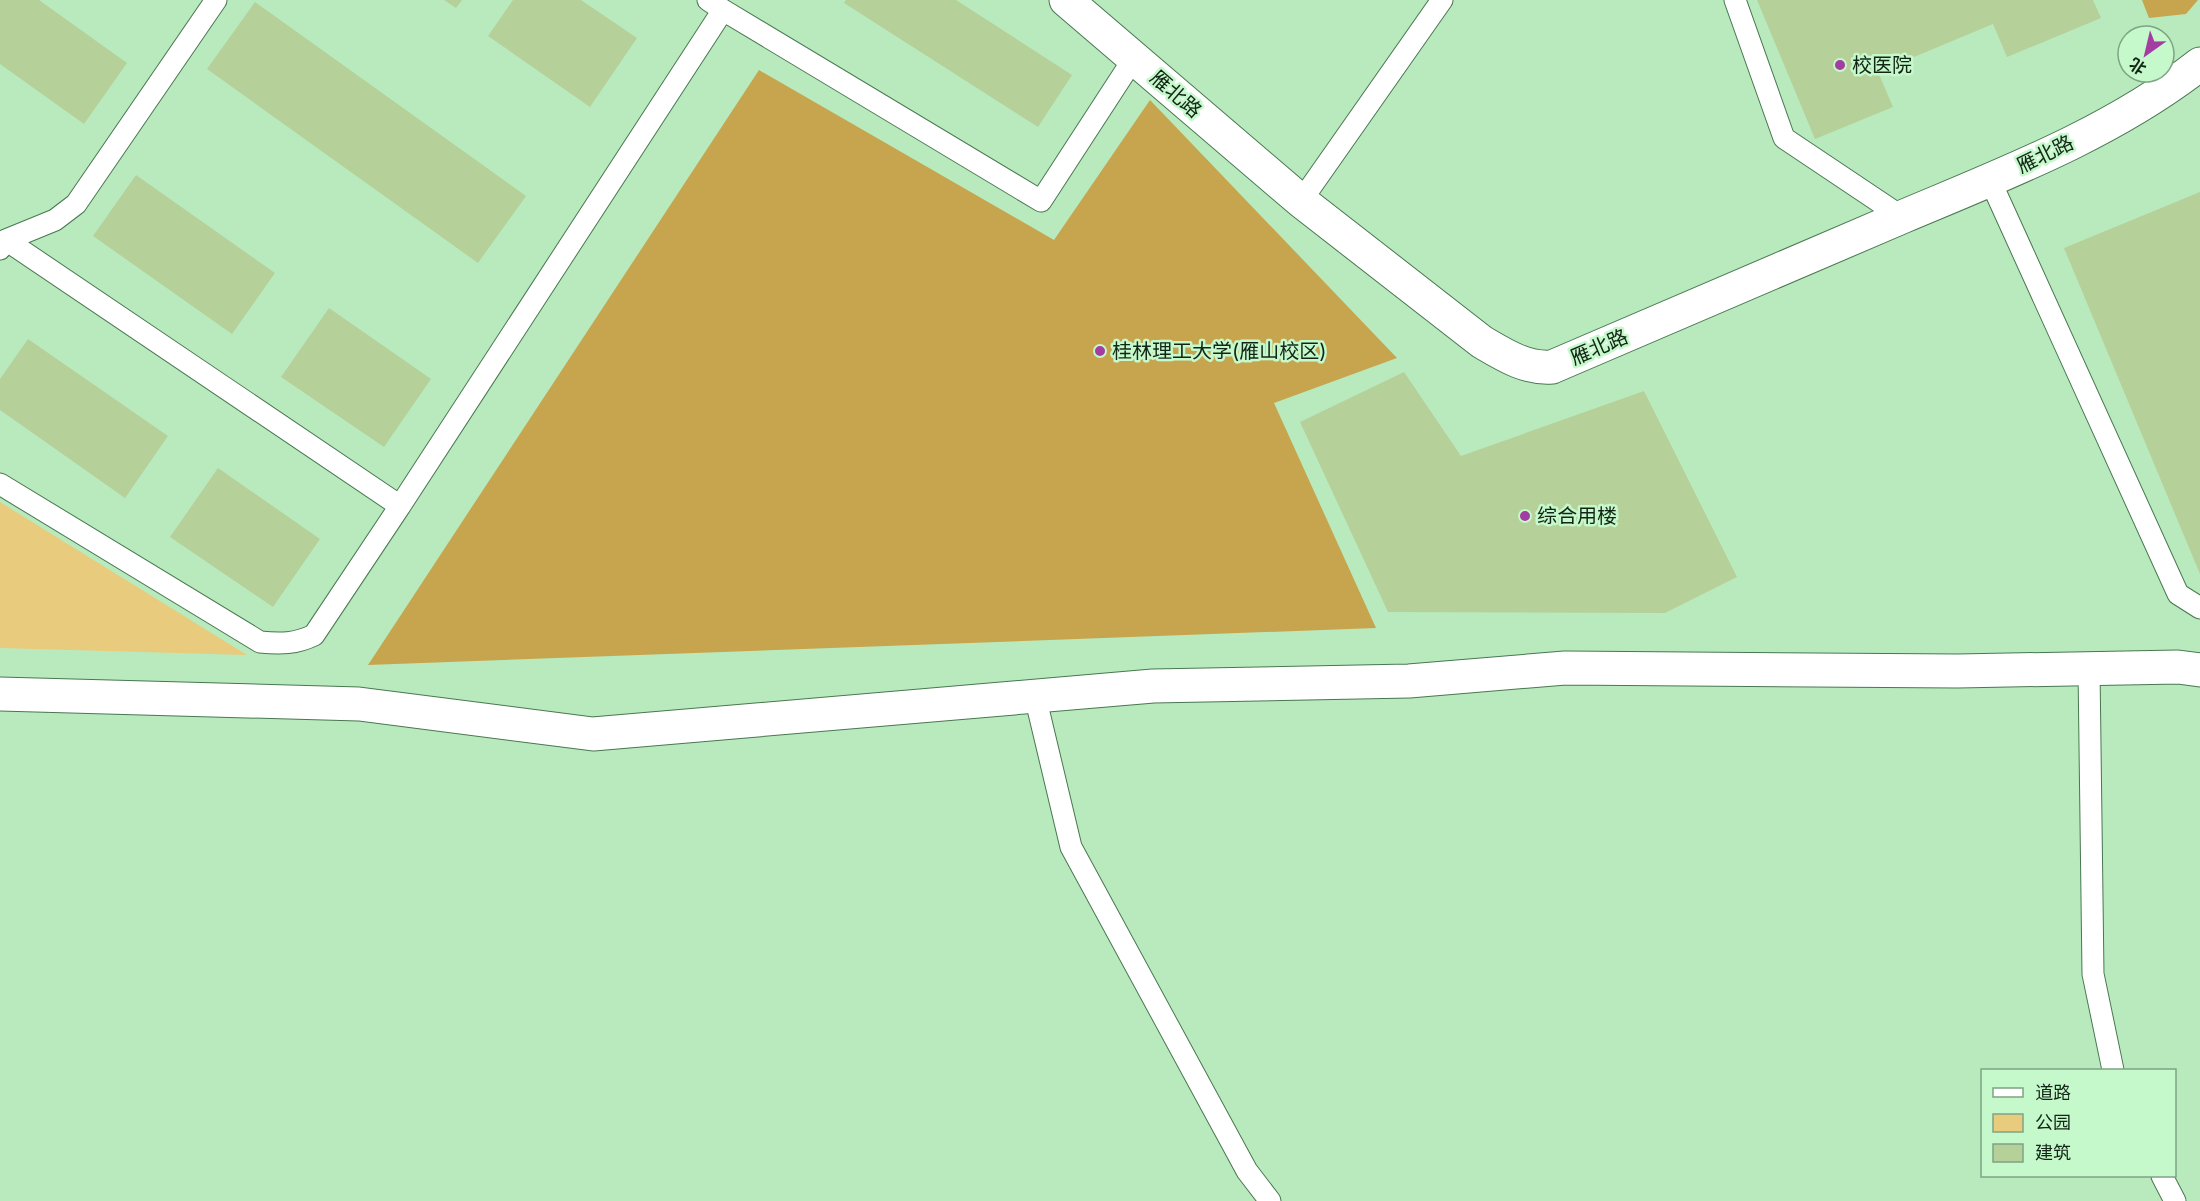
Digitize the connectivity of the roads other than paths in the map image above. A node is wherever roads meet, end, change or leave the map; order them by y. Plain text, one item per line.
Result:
1 (216, 0) edge
2 (1066, 0) edge
3 (1442, 0) edge
4 (1735, 0) edge
5 (716, 5) edge
6 (1134, 58) junction
7 (2200, 64) edge
8 (1990, 180) junction
9 (1300, 201) junction
10 (1902, 217) junction
11 (3, 244) edge
12 (0, 484) edge
13 (399, 506) junction
14 (2200, 608) edge
15 (2089, 669) junction
16 (2200, 670) edge
17 (0, 693) edge
18 (1035, 696) junction
19 (2113, 1069) edge
20 (2163, 1177) edge
21 (1270, 1201) edge
22 (2175, 1201) edge

1 - 11 lane
2 - 6 street, 雁北路
3 - 9 lane
4 - 10 lane
5 - 6 lane
5 - 13 lane
6 - 9 street, 雁北路
7 - 8 street, 雁北路
8 - 10 street, 雁北路
8 - 14 lane
9 - 10 street, 雁北路
11 - 13 lane
12 - 13 lane
15 - 16 street
15 - 18 street
15 - 19 lane
17 - 18 street
18 - 21 lane
20 - 22 lane

